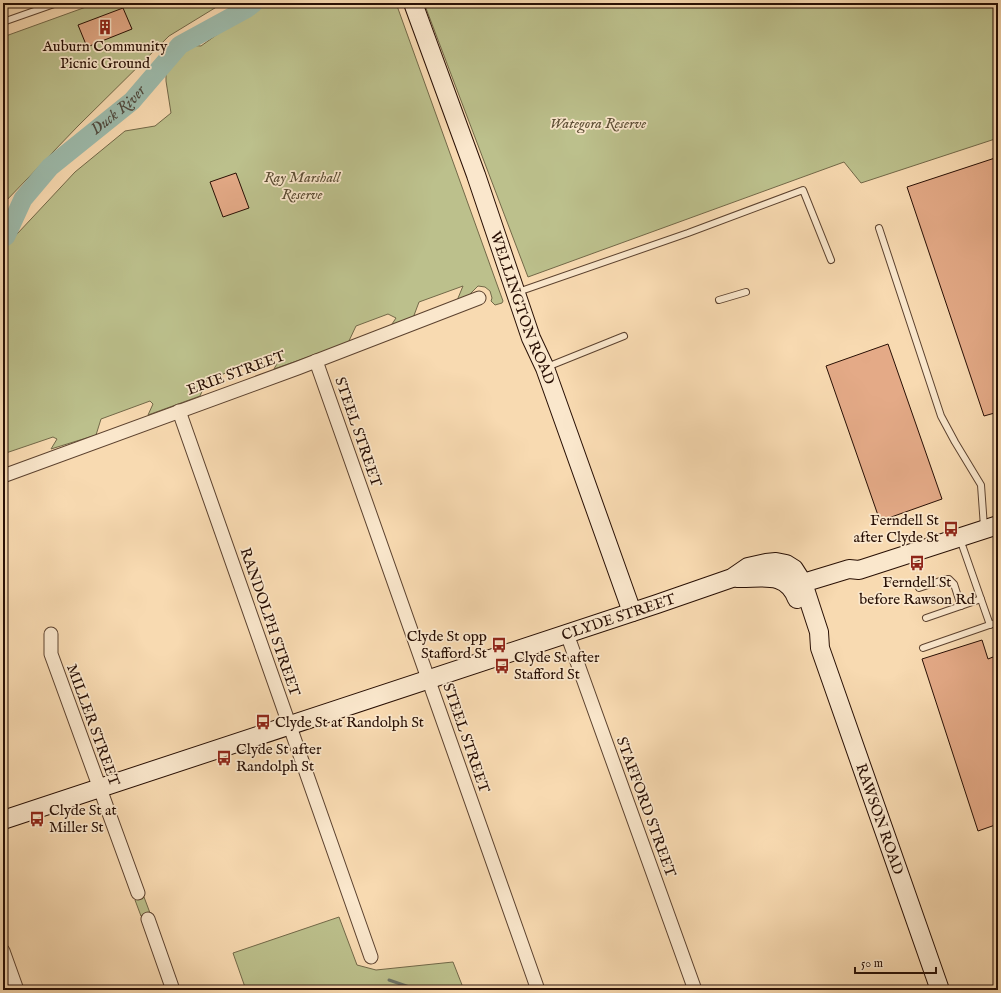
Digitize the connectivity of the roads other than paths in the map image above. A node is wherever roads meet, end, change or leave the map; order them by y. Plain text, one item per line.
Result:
1 (57, 3) edge
2 (413, 3) edge
3 (3, 22) edge
4 (879, 228) dead end
5 (831, 260) dead end
6 (746, 292) dead end
7 (515, 293) junction
8 (479, 298) dead end
9 (719, 300) dead end
10 (624, 336) dead end
11 (316, 361) junction
12 (545, 368) junction
13 (179, 411) junction
14 (3, 476) edge
15 (991, 527) edge
16 (959, 537) junction
17 (919, 588) dead end
18 (799, 591) junction
19 (981, 598) junction
20 (961, 606) junction
21 (632, 612) junction
22 (926, 618) dead end
23 (998, 622) edge
24 (990, 625) junction
25 (51, 634) dead end
26 (567, 634) junction
27 (923, 648) dead end
28 (428, 679) junction
29 (288, 725) junction
30 (99, 788) junction
31 (3, 820) edge
32 (138, 893) dead end
33 (148, 919) dead end
34 (3, 951) edge
35 (371, 957) dead end
36 (17, 990) edge
37 (173, 990) edge
38 (538, 990) edge
39 (695, 990) edge
40 (940, 990) edge

1 - 3 lane
2 - 7 main road, WELLINGTON ROAD
4 - 15 lane
5 - 7 lane
6 - 9 lane
7 - 12 main road, WELLINGTON ROAD
8 - 11 street, ERIE STREET
10 - 12 lane
11 - 13 street, ERIE STREET
11 - 28 street, STEEL STREET
12 - 21 main road, WELLINGTON ROAD
13 - 14 street, ERIE STREET
13 - 29 street, RANDOLPH STREET
15 - 16 main road
16 - 18 main road
16 - 19 lane
17 - 20 lane
18 - 21 main road, CLYDE STREET
18 - 40 main road, RAWSON ROAD
19 - 20 lane
19 - 24 lane
20 - 22 lane
21 - 26 main road, CLYDE STREET
23 - 24 lane
24 - 27 lane
25 - 30 street, MILLER STREET
26 - 28 main road, CLYDE STREET
26 - 39 street, STAFFORD STREET
28 - 29 main road, CLYDE STREET
28 - 38 street, STEEL STREET
29 - 30 main road, CLYDE STREET
29 - 35 street, RANDOLPH STREET
30 - 31 main road, CLYDE STREET
30 - 32 street, MILLER STREET
33 - 37 street
34 - 36 street

